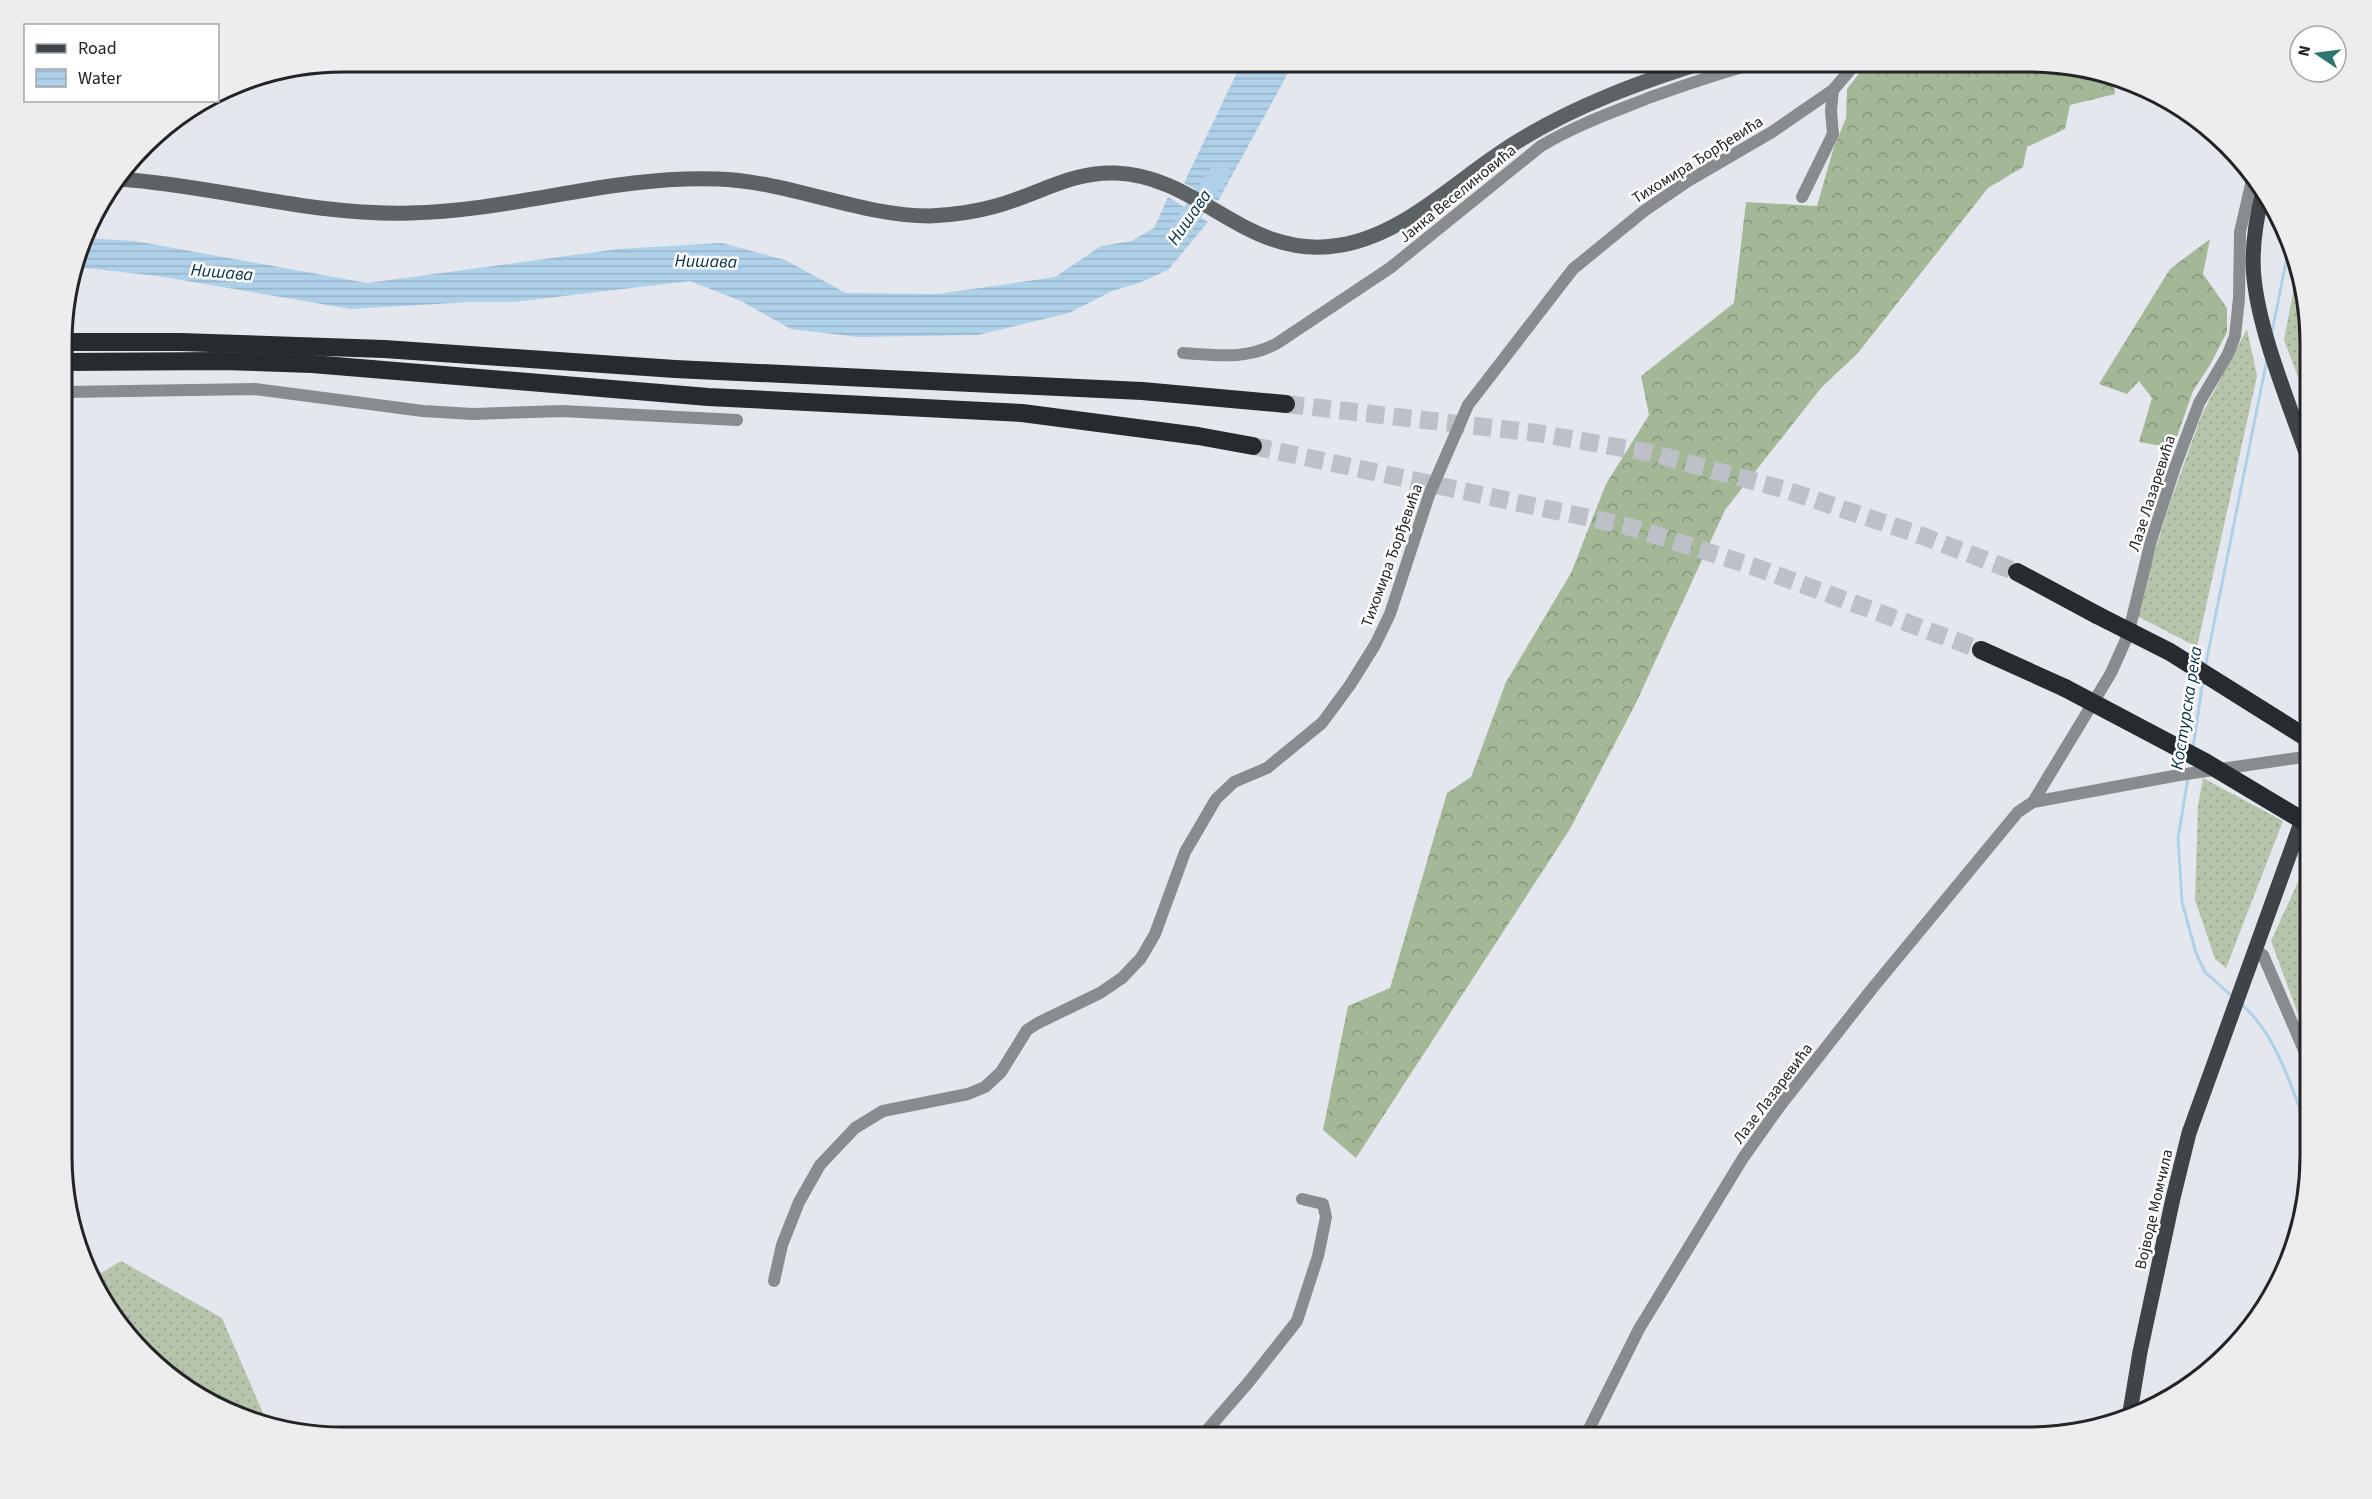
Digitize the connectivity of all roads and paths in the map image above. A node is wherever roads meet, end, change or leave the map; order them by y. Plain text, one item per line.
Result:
1 (1674, 72) edge
2 (1722, 72) edge
3 (1848, 72) edge
4 (1833, 90) junction
5 (127, 180) edge
6 (2250, 187) edge
7 (1802, 197) dead end
8 (2261, 203) edge
9 (72, 342) edge
10 (1183, 353) dead end
11 (72, 362) edge
12 (72, 392) edge
13 (1286, 404) tunnel mouth
14 (737, 420) dead end
15 (2299, 431) joint
16 (2300, 434) edge
17 (1252, 446) tunnel mouth
18 (2017, 572) tunnel mouth
19 (1981, 650) tunnel mouth
20 (2300, 734) edge
21 (2300, 757) edge
22 (2033, 802) junction
23 (2300, 819) edge
24 (2300, 825) edge
25 (2254, 949) junction
26 (2300, 1041) edge
27 (1302, 1199) dead end
28 (774, 1281) dead end
29 (2131, 1407) edge
30 (1210, 1427) edge
31 (1590, 1427) edge

1 - 5 main road
2 - 10 street, Јанка Веселиновића
3 - 4 street, Тихомира Ђорђевића
4 - 7 street
4 - 28 street, Тихомира Ђорђевића
6 - 22 street, Лазе Лазаревића
8 - 15 main road
9 - 13 highway
11 - 17 highway
12 - 14 street
15 - 16 main road
18 - 20 highway, bridge
19 - 23 highway, bridge
21 - 22 street, Лазе Лазаревића
22 - 31 street, Лазе Лазаревића
24 - 25 main road
25 - 26 street
25 - 29 main road, Војводе Момчила
27 - 30 street

